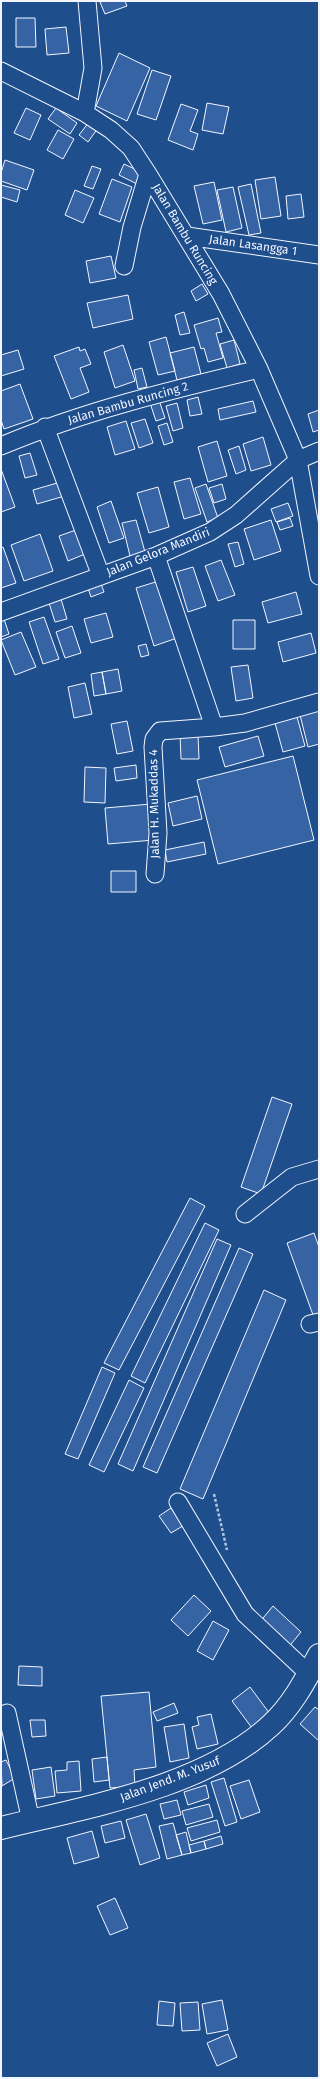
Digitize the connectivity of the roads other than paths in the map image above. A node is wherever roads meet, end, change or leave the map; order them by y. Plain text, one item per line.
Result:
1 (88, 1) edge
2 (1, 71) edge
3 (85, 113) junction
4 (148, 174) junction
5 (187, 236) junction
6 (319, 255) edge
7 (124, 266) dead end
8 (259, 369) junction
9 (45, 427) junction
10 (1, 446) edge
11 (319, 451) edge
12 (298, 460) junction
13 (156, 556) junction
14 (101, 576) junction
15 (319, 576) edge
16 (1, 612) edge
17 (319, 702) edge
18 (214, 728) junction
19 (155, 874) dead end
20 (319, 1169) edge
21 (245, 1214) dead end
22 (178, 1502) dead end
23 (319, 1655) edge
24 (309, 1674) junction
25 (7, 1713) dead end
26 (31, 1821) junction
27 (1, 1828) edge

1 - 3 street
2 - 3 street, Jalan Bambu Runcing
3 - 4 street, Jalan Bambu Runcing
4 - 5 street, Jalan Bambu Runcing
4 - 7 street
5 - 6 street, Jalan Lasangga 1
5 - 8 street, Jalan Bambu Runcing
8 - 9 street, Jalan Bambu Runcing 2
8 - 12 street, Jalan Bambu Runcing
9 - 10 street, Jalan Bambu Runcing 2
9 - 14 street
11 - 12 street, Jalan Gelora Mandiri
12 - 13 street, Jalan Gelora Mandiri
12 - 15 street, Jalan Bambu Runcing
13 - 14 street, Jalan Gelora Mandiri
13 - 18 street
14 - 16 street, Jalan Gelora Mandiri
17 - 18 street, Jalan H. Mukaddas 4
18 - 19 street, Jalan H. Mukaddas 4
20 - 21 street
22 - 24 street
23 - 24 highway, Jalan Jend. M. Yusuf
24 - 26 highway, Jalan Jend. M. Yusuf
25 - 26 street
26 - 27 highway, Jalan Jend. M. Yusuf

